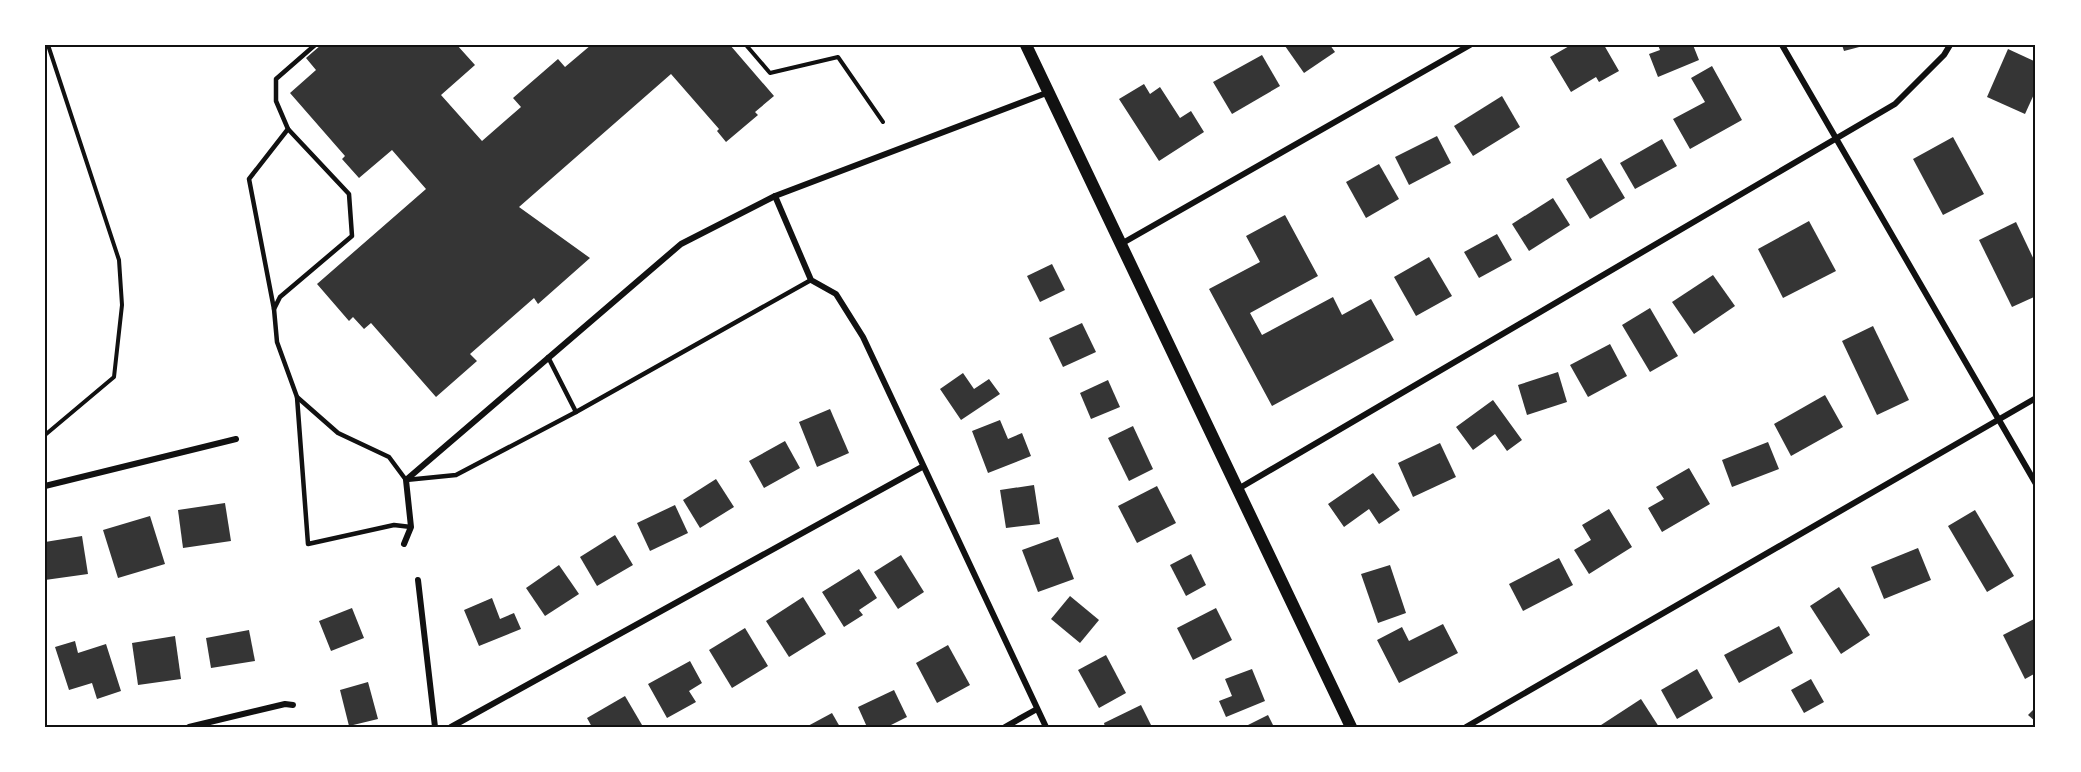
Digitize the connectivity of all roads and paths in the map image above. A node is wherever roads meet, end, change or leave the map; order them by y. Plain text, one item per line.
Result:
1 (48, 45) edge
2 (315, 45) edge
3 (746, 45) edge
4 (1026, 45) edge
5 (1470, 45) edge
6 (1782, 45) edge
7 (1950, 45) edge
8 (1049, 92) junction
9 (883, 122) dead end
10 (288, 129) junction
11 (1836, 139) junction
12 (775, 196) junction
13 (1121, 244) junction
14 (811, 280) junction
15 (274, 309) junction
16 (549, 357) junction
17 (297, 397) junction
18 (2036, 398) edge
19 (576, 412) junction
20 (1998, 419) junction
21 (45, 435) edge
22 (236, 439) dead end
23 (922, 467) junction
24 (406, 480) junction
25 (2036, 484) edge
26 (45, 486) edge
27 (1238, 489) junction
28 (411, 527) junction
29 (404, 544) dead end
30 (418, 579) dead end
31 (293, 705) dead end
32 (1037, 709) junction
33 (189, 727) edge
34 (435, 727) edge
35 (451, 727) edge
36 (1005, 727) edge
37 (1046, 727) edge
38 (1351, 727) edge
39 (1466, 727) edge

1 - 21 path
2 - 10 lane
3 - 9 path
4 - 8 main road
5 - 13 street
6 - 11 street
7 - 11 street
8 - 12 street
8 - 13 main road
10 - 15 lane
10 - 15 lane
11 - 20 street
11 - 27 street
12 - 14 street
12 - 16 street
13 - 27 main road
14 - 19 lane
14 - 23 street
15 - 17 lane
16 - 19 lane
16 - 24 street
17 - 24 lane
17 - 28 lane
18 - 20 street
19 - 24 lane
20 - 25 street
20 - 39 street
22 - 26 street
23 - 32 street
23 - 35 street
24 - 28 street
27 - 38 main road
28 - 29 street
30 - 34 street
31 - 33 street
32 - 36 street
32 - 37 street

